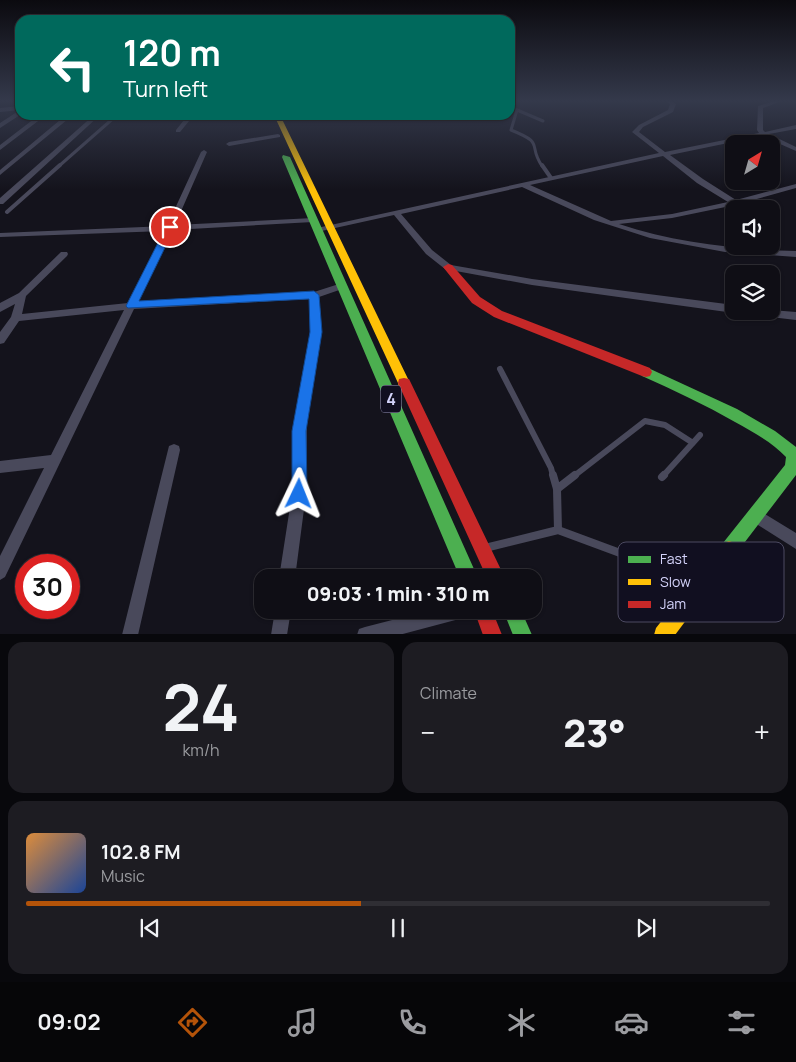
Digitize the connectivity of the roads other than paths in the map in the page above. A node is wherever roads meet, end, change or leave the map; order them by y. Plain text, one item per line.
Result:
1 (22, 131) edge
2 (50, 131) edge
3 (80, 131) edge
4 (99, 131) edge
5 (275, 131) edge
6 (284, 131) edge
7 (513, 131) edge
8 (636, 131) edge
9 (761, 131) edge
10 (782, 131) edge
11 (765, 135) joint
12 (278, 136) junction
13 (725, 142) edge
14 (780, 142) edge
15 (229, 144) dead end
16 (21, 146) dead end
17 (30, 146) junction
18 (0, 147) edge
19 (11, 147) dead end
20 (796, 149) edge
21 (204, 152) dead end
22 (664, 153) junction
23 (0, 173) edge
24 (551, 178) junction
25 (524, 185) junction
26 (796, 186) edge
27 (730, 200) edge
28 (746, 200) edge
29 (0, 202) edge
30 (725, 205) edge
31 (7, 212) dead end
32 (396, 213) junction
33 (608, 223) junction
34 (315, 225) junction
35 (170, 227) junction
36 (330, 227) junction
37 (0, 235) edge
38 (64, 254) dead end
39 (796, 254) edge
40 (448, 267) junction
41 (342, 286) junction
42 (22, 295) junction
43 (314, 295) junction
44 (132, 306) junction
45 (0, 308) edge
46 (725, 308) edge
47 (780, 314) edge
48 (796, 316) edge
49 (16, 318) junction
50 (0, 340) edge
51 (500, 369) dead end
52 (700, 435) dead end
53 (692, 443) junction
54 (174, 450) dead end
55 (54, 461) junction
56 (0, 467) edge
57 (794, 470) edge
58 (662, 477) dead end
59 (557, 488) junction
60 (756, 515) junction
61 (558, 530) junction
62 (735, 542) edge
63 (796, 542) edge
64 (471, 552) junction
65 (618, 552) edge
66 (288, 569) edge
67 (470, 569) edge
68 (487, 569) edge
69 (0, 572) edge
70 (282, 619) edge
71 (426, 619) edge
72 (487, 619) edge
73 (516, 619) edge
74 (672, 622) edge
75 (130, 634) edge
76 (279, 634) edge
77 (364, 634) edge
78 (493, 634) edge
79 (523, 634) edge
80 (663, 634) edge

1 - 18 street
2 - 17 street
3 - 29 street
4 - 31 lane
5 - 12 main road, 4
6 - 36 main road
7 - 24 lane
8 - 22 street
9 - 11 street
10 - 11 street
12 - 15 street
12 - 34 main road, 4
13 - 22 street
14 - 20 street
16 - 17 street
17 - 23 street
18 - 19 street
21 - 35 street
22 - 24 street
22 - 27 street
24 - 25 street
25 - 32 street
25 - 33 street
26 - 28 street
30 - 33 street
32 - 36 street
32 - 40 street
33 - 39 street
34 - 35 street
34 - 36 street
34 - 41 main road, 4
35 - 37 street
35 - 44 street
36 - 64 main road
38 - 42 street
40 - 46 street
40 - 57 main road
41 - 43 street
41 - 64 main road, 4
42 - 45 street
42 - 49 street
43 - 44 street
43 - 66 street
44 - 49 street
44 - 55 street
47 - 48 street
49 - 50 street
51 - 59 lane
52 - 53 lane
53 - 58 lane
53 - 59 lane
54 - 75 street
55 - 56 street
55 - 69 street
57 - 60 main road
59 - 61 lane
60 - 62 main road
60 - 63 street
61 - 64 lane
61 - 65 lane
64 - 67 main road, 4
64 - 68 main road
70 - 76 street
71 - 77 street
72 - 78 main road
73 - 79 main road
74 - 80 main road

